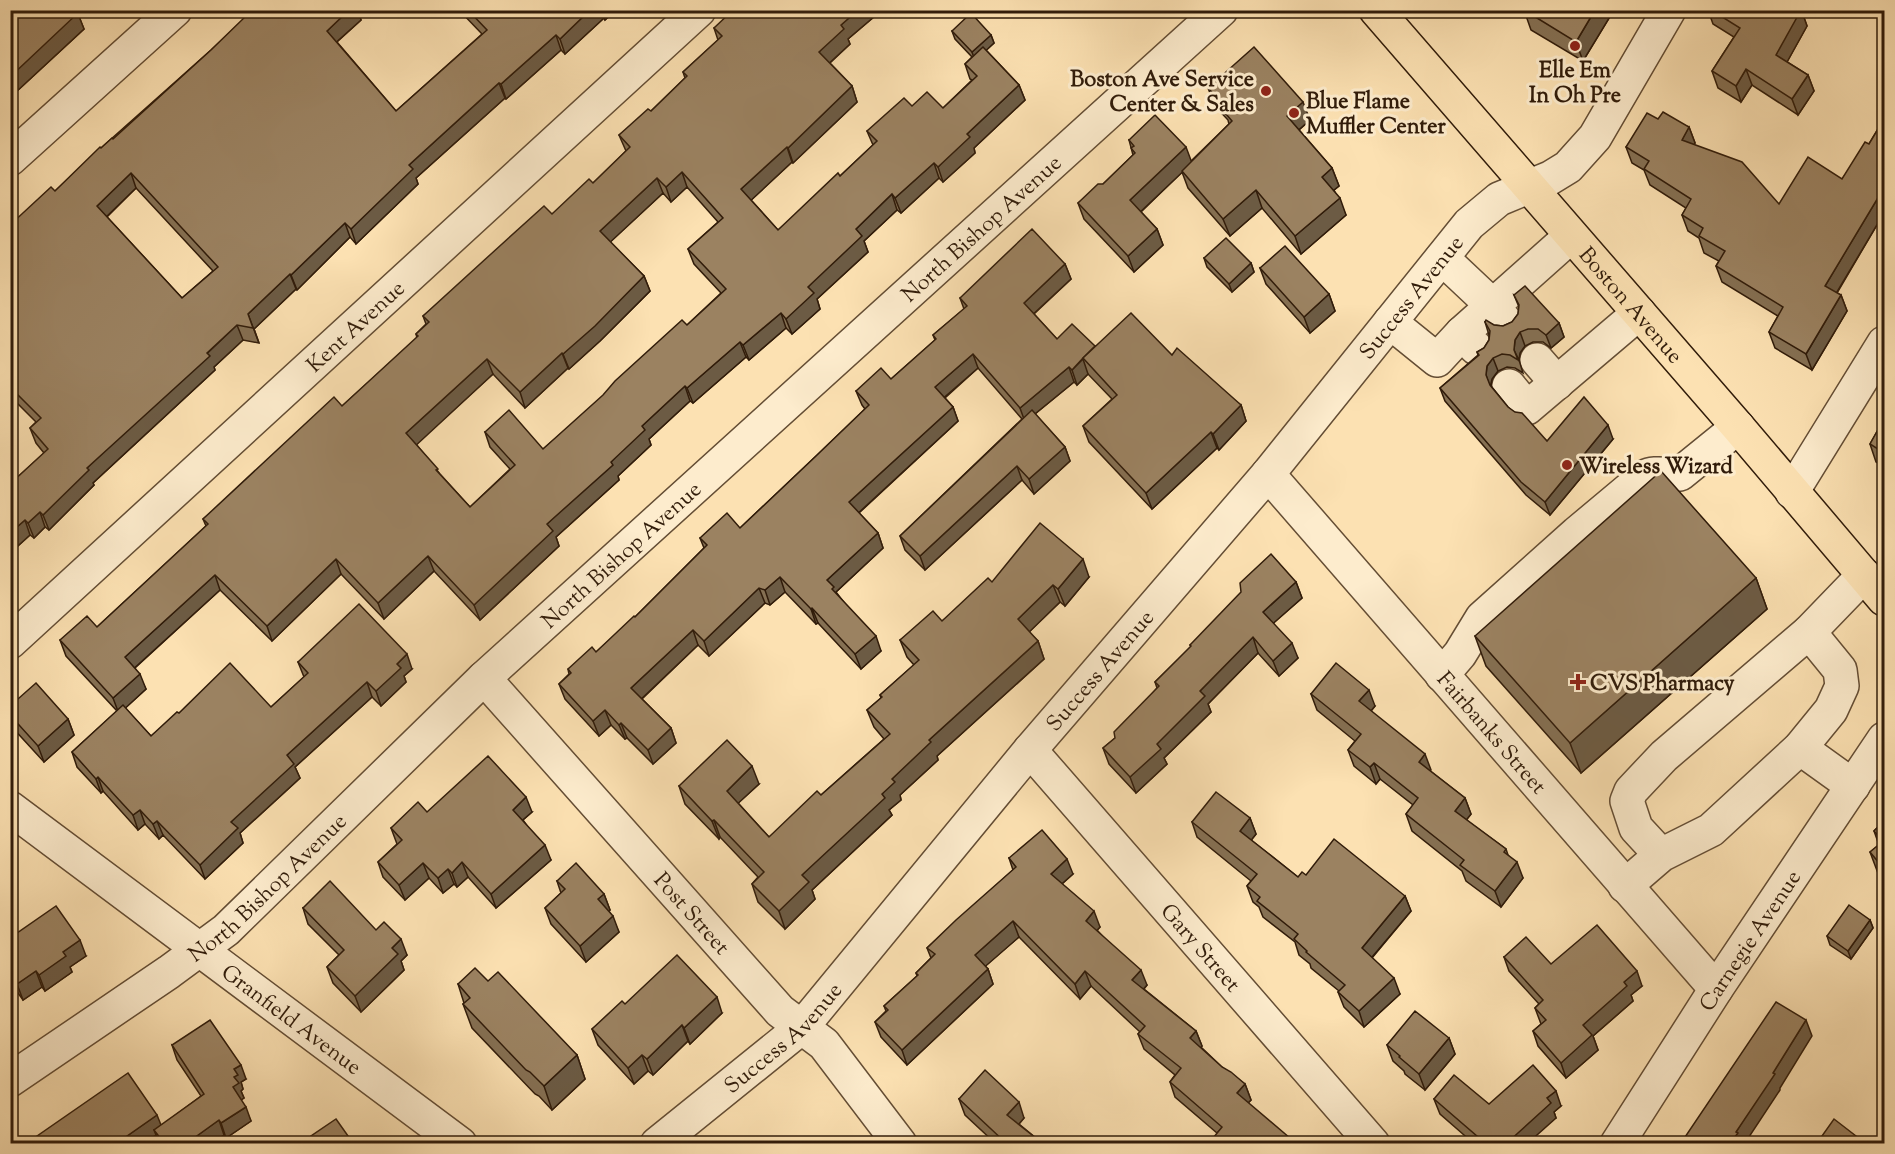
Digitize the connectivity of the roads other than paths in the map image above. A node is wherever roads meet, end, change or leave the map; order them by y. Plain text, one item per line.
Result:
1 (175, 10) edge
2 (699, 10) edge
3 (1221, 10) edge
4 (1376, 10) edge
5 (1669, 10) edge
6 (10, 159) edge
7 (1528, 187) junction
8 (1571, 236) junction
9 (1442, 258) junction
10 (1498, 313) junction
11 (1639, 313) junction
12 (1390, 322) junction
13 (1884, 343) edge
14 (1509, 386) dead end
15 (1738, 427) junction
16 (1268, 474) junction
17 (1792, 492) junction
18 (1874, 587) edge
19 (1809, 632) junction
20 (10, 642) edge
21 (1442, 675) junction
22 (484, 678) junction
23 (1884, 740) edge
24 (1800, 748) junction
25 (1030, 750) junction
26 (1853, 786) junction
27 (10, 808) edge
28 (1661, 855) junction
29 (1625, 886) junction
30 (200, 949) junction
31 (1716, 989) junction
32 (802, 1027) junction
33 (10, 1080) edge
34 (460, 1143) edge
35 (657, 1143) edge
36 (900, 1143) edge
37 (1373, 1143) edge
38 (1617, 1143) edge

1 - 6 street
2 - 20 street, Kent Avenue
3 - 22 street, North Bishop Avenue
4 - 7 main road, Boston Avenue
5 - 7 street, Success Avenue
7 - 8 main road, Boston Avenue
7 - 9 street, Success Avenue
8 - 10 street
8 - 11 main road, Boston Avenue
9 - 10 street
9 - 12 street, Success Avenue
10 - 12 street
11 - 14 street
11 - 15 main road, Boston Avenue
12 - 16 street, Success Avenue
13 - 17 street
15 - 17 main road, Boston Avenue
15 - 21 street
16 - 21 street, Fairbanks Street
16 - 25 street, Success Avenue
17 - 18 main road, Boston Avenue
18 - 19 street
19 - 24 street
19 - 28 street
21 - 29 street, Fairbanks Street
22 - 30 street, North Bishop Avenue
22 - 32 street, Post Street
23 - 26 street, Carnegie Avenue
24 - 26 street
24 - 28 street
25 - 32 street, Success Avenue
25 - 37 street, Gary Street
26 - 31 street, Carnegie Avenue
27 - 30 street, Granfield Avenue
28 - 29 street
29 - 31 street, Fairbanks Street
30 - 33 street, North Bishop Avenue
30 - 34 street, Granfield Avenue
31 - 38 street, Carnegie Avenue
32 - 35 street, Success Avenue
32 - 36 street, Post Street

